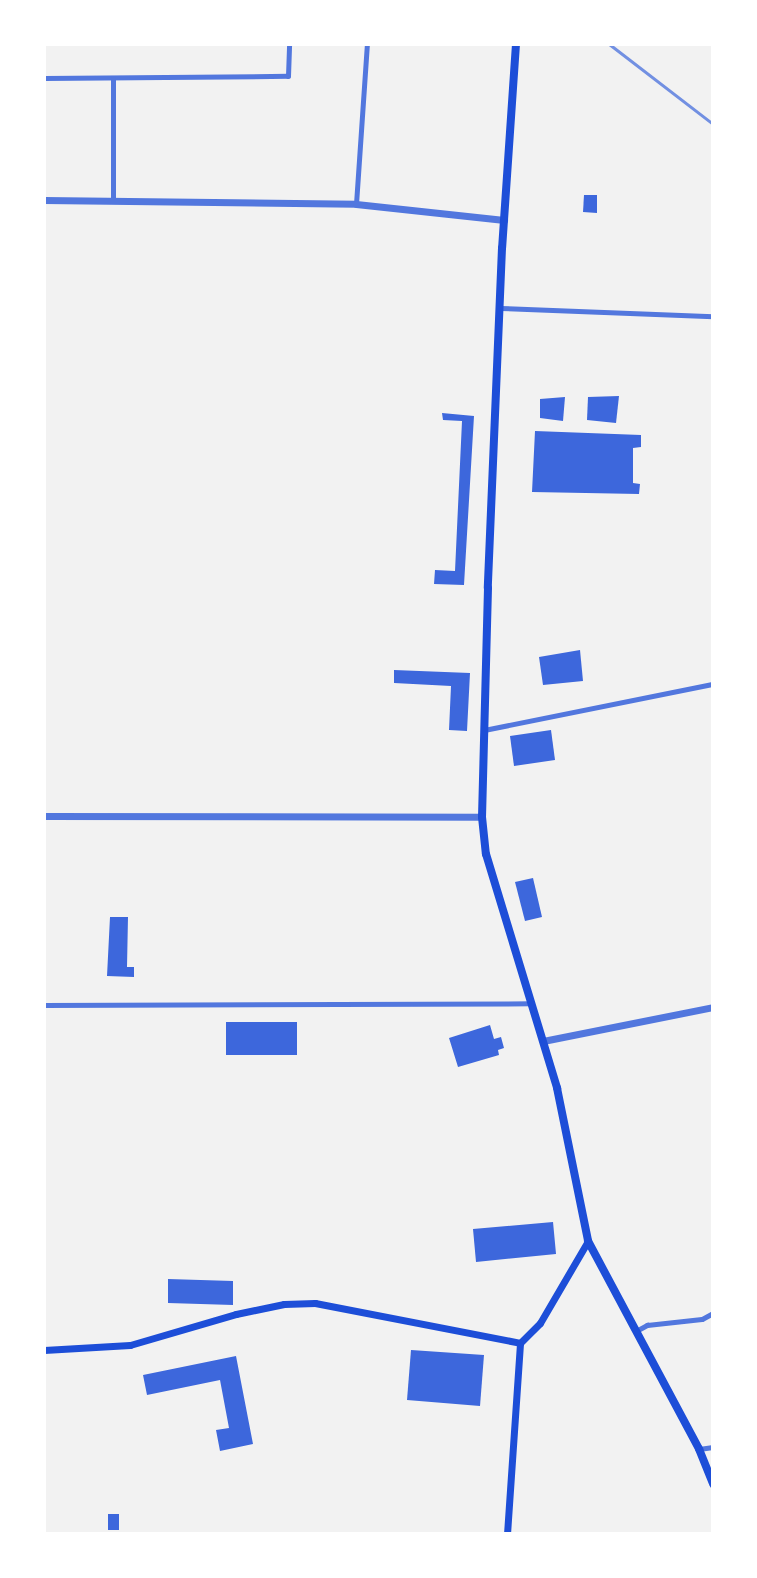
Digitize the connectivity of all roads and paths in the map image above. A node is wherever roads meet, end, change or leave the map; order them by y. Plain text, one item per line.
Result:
1 (289, 44) edge
2 (367, 44) edge
3 (516, 44) edge
4 (44, 78) edge
5 (113, 79) junction
6 (44, 200) edge
7 (113, 200) junction
8 (356, 204) junction
9 (504, 220) junction
10 (500, 308) junction
11 (713, 316) edge
12 (713, 684) edge
13 (484, 730) junction
14 (44, 816) edge
15 (482, 817) junction
16 (531, 1003) junction
17 (44, 1005) edge
18 (713, 1007) edge
19 (543, 1041) junction
20 (588, 1241) junction
21 (713, 1313) edge
22 (636, 1331) junction
23 (520, 1343) junction
24 (44, 1350) edge
25 (713, 1447) edge
26 (699, 1449) junction
27 (713, 1484) edge
28 (507, 1534) edge

1 - 5 street
2 - 8 street
3 - 9 main road
4 - 5 street
5 - 7 street
6 - 7 street
7 - 8 street
8 - 9 street
9 - 10 main road
10 - 11 street
10 - 13 main road
12 - 13 street
13 - 15 main road
14 - 15 street
15 - 16 main road
16 - 17 street
16 - 19 main road
18 - 19 street
19 - 20 main road
20 - 22 main road
20 - 23 main road
21 - 22 street
22 - 26 main road
23 - 24 main road
23 - 28 main road
25 - 26 street
26 - 27 main road

